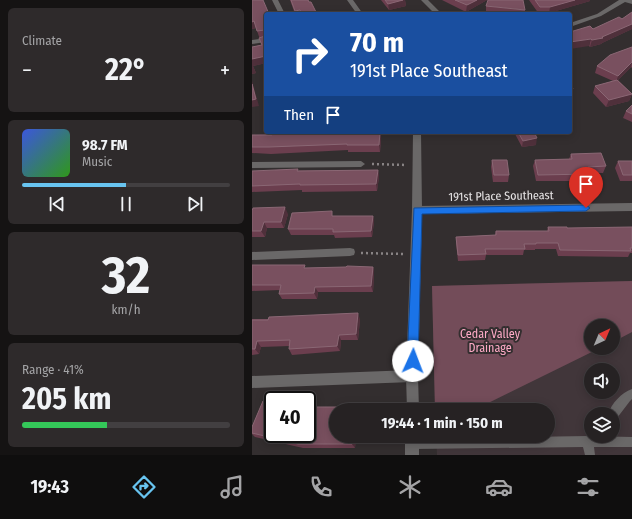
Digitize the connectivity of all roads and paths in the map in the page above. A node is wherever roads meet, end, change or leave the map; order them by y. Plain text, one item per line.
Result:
1 (276, 0) edge
2 (350, 0) edge
3 (424, 0) edge
4 (623, 0) edge
5 (626, 0) edge
6 (632, 2) edge
7 (281, 12) edge
8 (359, 12) edge
9 (437, 12) edge
10 (572, 24) edge
11 (264, 40) edge
12 (252, 42) edge
13 (417, 134) edge
14 (362, 164) joint
15 (252, 165) edge
16 (418, 165) junction
17 (632, 207) edge
18 (417, 210) junction
19 (350, 252) joint
20 (416, 255) junction
21 (252, 256) edge
22 (412, 376) junction
23 (252, 382) edge
24 (632, 394) edge
25 (413, 403) edge
26 (618, 407) edge
27 (620, 440) edge
28 (584, 441) edge
29 (632, 442) edge
30 (588, 443) edge
31 (412, 445) edge
32 (590, 455) edge

1 - 7 street
2 - 8 street
3 - 9 street
4 - 10 street
5 - 6 street
11 - 12 street
13 - 16 street
14 - 15 street
14 - 16 path
16 - 18 street
17 - 18 street, 191st Place Southeast
18 - 20 street
19 - 20 path
19 - 21 street
20 - 22 street
22 - 23 street
22 - 25 street
24 - 26 lane
27 - 29 lane
28 - 31 lane
30 - 32 lane

